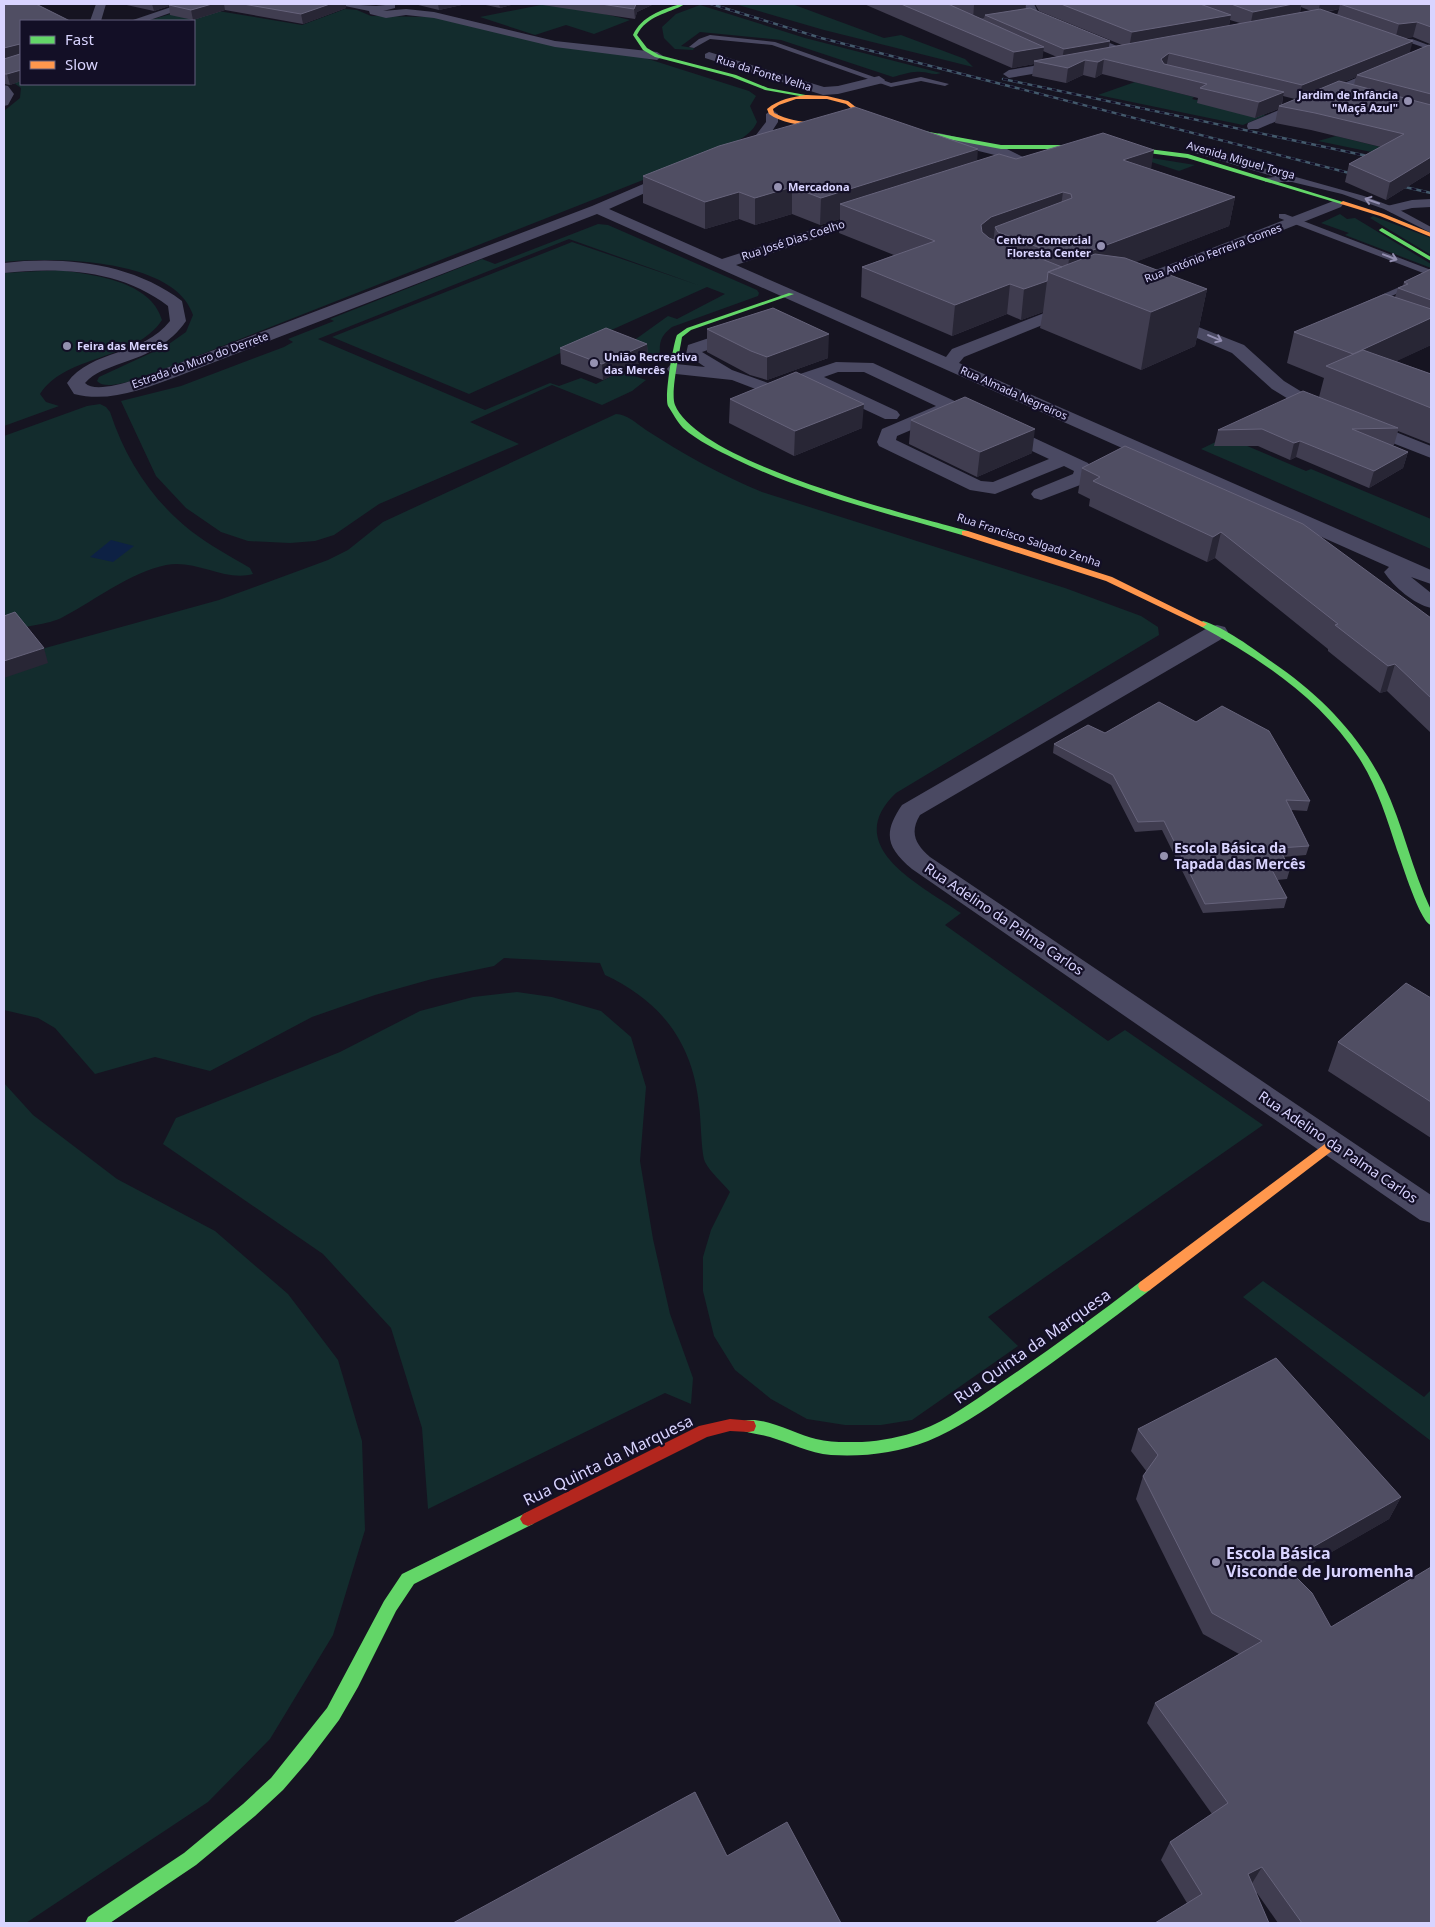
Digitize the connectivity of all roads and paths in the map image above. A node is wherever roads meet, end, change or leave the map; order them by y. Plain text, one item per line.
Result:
1 (101, 4) edge
2 (191, 4) edge
3 (349, 4) edge
4 (683, 4) edge
5 (404, 7) edge
6 (1028, 11) edge
7 (96, 20) edge
8 (139, 20) edge
9 (648, 21) junction
10 (1431, 38) edge
11 (638, 40) junction
12 (1384, 41) joint
13 (1412, 41) junction
14 (574, 47) junction
15 (692, 47) dead end
16 (1426, 55) edge
17 (657, 56) junction
18 (709, 56) dead end
19 (1108, 57) edge
20 (1044, 58) edge
21 (680, 61) junction
22 (1080, 62) edge
23 (1404, 62) edge
24 (1061, 66) junction
25 (1009, 74) edge
26 (879, 80) junction
27 (945, 84) dead end
28 (891, 85) junction
29 (4, 89) edge
30 (767, 89) junction
31 (1333, 92) junction
32 (809, 97) junction
33 (1352, 97) edge
34 (827, 98) joint
35 (4, 102) edge
36 (1280, 102) edge
37 (1298, 106) junction
38 (772, 110) junction
39 (853, 110) junction
40 (832, 123) junction
41 (811, 124) junction
42 (1253, 126) dead end
43 (898, 128) junction
44 (939, 137) junction
45 (760, 140) junction
46 (745, 147) edge
47 (1089, 147) junction
48 (1198, 151) dead end
49 (687, 170) edge
50 (1007, 171) junction
51 (989, 177) edge
52 (1285, 177) junction
53 (1268, 180) junction
54 (1309, 193) junction
55 (1431, 203) edge
56 (1336, 204) junction
57 (596, 208) junction
58 (1392, 209) junction
59 (887, 210) edge
60 (1295, 221) junction
61 (1431, 230) edge
62 (1431, 235) edge
63 (1431, 259) edge
64 (722, 264) junction
65 (4, 268) edge
66 (1431, 273) edge
67 (1431, 277) edge
68 (791, 294) junction
69 (1068, 296) edge
70 (1116, 297) edge
71 (1089, 307) joint
72 (1150, 313) edge
73 (1366, 314) edge
74 (754, 328) edge
75 (833, 350) dead end
76 (950, 364) junction
77 (867, 367) junction
78 (676, 368) junction
79 (735, 375) junction
80 (808, 376) junction
81 (953, 406) junction
82 (891, 415) dead end
83 (1431, 452) edge
84 (1065, 459) junction
85 (1041, 494) dead end
86 (1385, 558) junction
87 (1431, 578) edge
88 (1431, 602) edge
89 (1216, 632) junction
90 (1431, 921) edge
91 (1333, 1144) junction
92 (1431, 1211) edge
93 (94, 1923) edge

1 - 7 street
2 - 8 street
3 - 5 street, Rua da Fonte Velha
4 - 9 street
5 - 14 street, Rua da Fonte Velha
6 - 19 street
9 - 11 street
9 - 21 street
10 - 13 lane
11 - 14 street, Rua da Fonte Velha
11 - 17 street
11 - 21 street, Rua da Fonte Velha
12 - 13 lane
12 - 16 street
13 - 16 lane
14 - 17 street, Rua da Fonte Velha
15 - 26 lane
17 - 21 street, Rua da Fonte Velha
18 - 26 street, Rua da Fonte Velha
20 - 24 street
21 - 30 street, Rua da Fonte Velha
22 - 24 street
23 - 31 street
24 - 25 street
26 - 28 lane
27 - 28 lane
28 - 39 street
29 - 35 street
30 - 32 street, Rua da Fonte Velha
30 - 38 street, Rua da Fonte Velha
31 - 33 street
31 - 37 street
32 - 34 street
32 - 38 street
34 - 39 street
36 - 37 street
37 - 42 street
38 - 41 street
38 - 45 street
39 - 40 street
39 - 43 street, Avenida Miguel Torga
40 - 41 street
40 - 43 street, Avenida Miguel Torga
41 - 45 street
43 - 44 street, Avenida Miguel Torga
44 - 47 street, Avenida Miguel Torga
44 - 50 street
45 - 46 street
47 - 50 street
47 - 53 street, Avenida Miguel Torga
48 - 52 lane
49 - 57 street
50 - 51 street
52 - 53 lane
58 -> 52 lane
53 - 54 street, Avenida Miguel Torga
54 - 56 street, Avenida Miguel Torga
54 - 62 street, Avenida Miguel Torga
55 - 58 street
56 - 60 street, Rua António Ferreira Gomes
56 - 63 street, Avenida Miguel Torga
57 - 64 street, Rua Almada Negreiros
57 - 65 street, Estrada do Muro do Derrete
58 - 61 lane
59 - 64 street, Rua José Dias Coelho
60 -> 66 lane
60 - 70 street, Rua António Ferreira Gomes
64 - 68 street, Rua Almada Negreiros
67 - 73 lane
68 - 76 street, Rua Almada Negreiros
68 - 78 street, Rua Francisco Salgado Zenha
69 - 71 lane
71 - 76 street
72 -> 83 street
74 - 79 street
75 - 77 street
76 - 86 street, Rua Almada Negreiros
77 - 80 street
77 - 81 street
78 - 79 street
78 - 89 street, Rua Francisco Salgado Zenha
79 - 80 street
80 - 82 street
81 - 84 street
81 - 84 street
84 - 85 street
86 - 87 street, Rua Almada Negreiros
86 - 88 street
89 - 90 street, Rua Francisco Salgado Zenha
89 - 91 street, Rua Adelino da Palma Carlos
91 - 92 street, Rua Adelino da Palma Carlos
91 - 93 street, Rua Quinta da Marquesa

